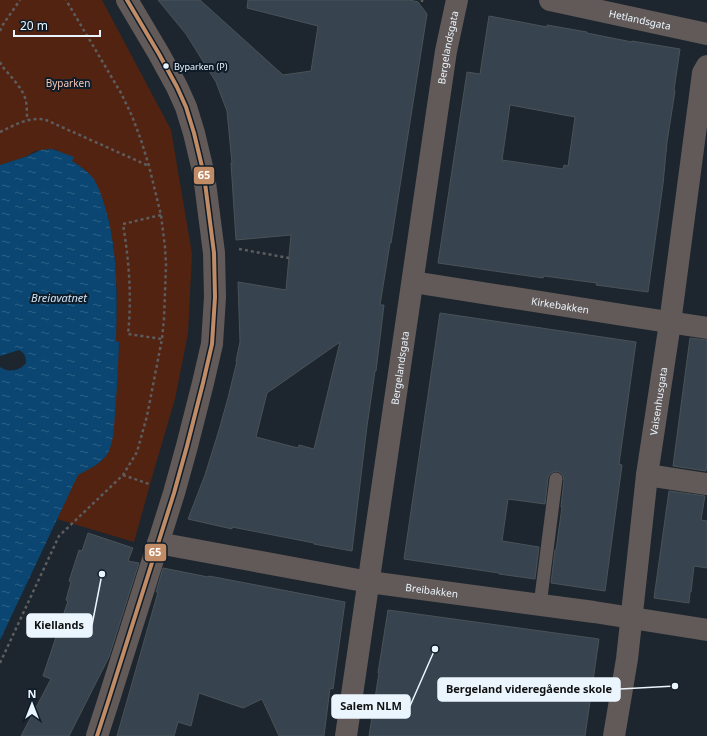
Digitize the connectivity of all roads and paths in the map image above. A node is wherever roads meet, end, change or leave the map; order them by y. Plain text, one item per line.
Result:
1 (20, 0) edge
2 (66, 0) edge
3 (127, 0) edge
4 (457, 0) edge
5 (550, 0) edge
6 (0, 31) edge
7 (707, 34) edge
8 (0, 62) edge
9 (707, 66) edge
10 (27, 120) junction
11 (0, 132) edge
12 (149, 166) junction
13 (161, 215) junction
14 (238, 249) dead end
15 (289, 258) dead end
16 (412, 282) junction
17 (670, 322) junction
18 (707, 328) edge
19 (162, 339) junction
20 (123, 475) junction
21 (647, 475) junction
22 (556, 479) dead end
23 (707, 484) edge
24 (152, 485) dead end
25 (158, 543) junction
26 (369, 582) junction
27 (540, 605) junction
28 (632, 618) junction
29 (707, 630) edge
30 (0, 663) edge
31 (97, 736) edge
32 (346, 736) edge
33 (614, 736) edge

1 - 6 path
2 - 12 path
3 - 25 street
4 - 16 street, Bergelandsgata
5 - 7 street, Hetlandsgata
8 - 10 path
9 - 17 street, Vaisenhusgata
10 - 11 path
10 - 12 path
12 - 13 path
13 - 19 path
13 - 19 path
14 - 15 path
16 - 17 street, Kirkebakken
16 - 26 street, Bergelandsgata
17 - 18 street, Kirkebakken
17 - 21 street, Vaisenhusgata
19 - 20 path
20 - 24 path
20 - 30 path
21 - 23 street
21 - 28 street, Vaisenhusgata
22 - 27 lane
25 - 26 street, Breibakken
25 - 31 street
26 - 27 street, Breibakken
26 - 32 street, Bergelandsgata
27 - 28 street, Breibakken
28 - 29 street, Breibakken
28 - 33 street, Vaisenhusgata

